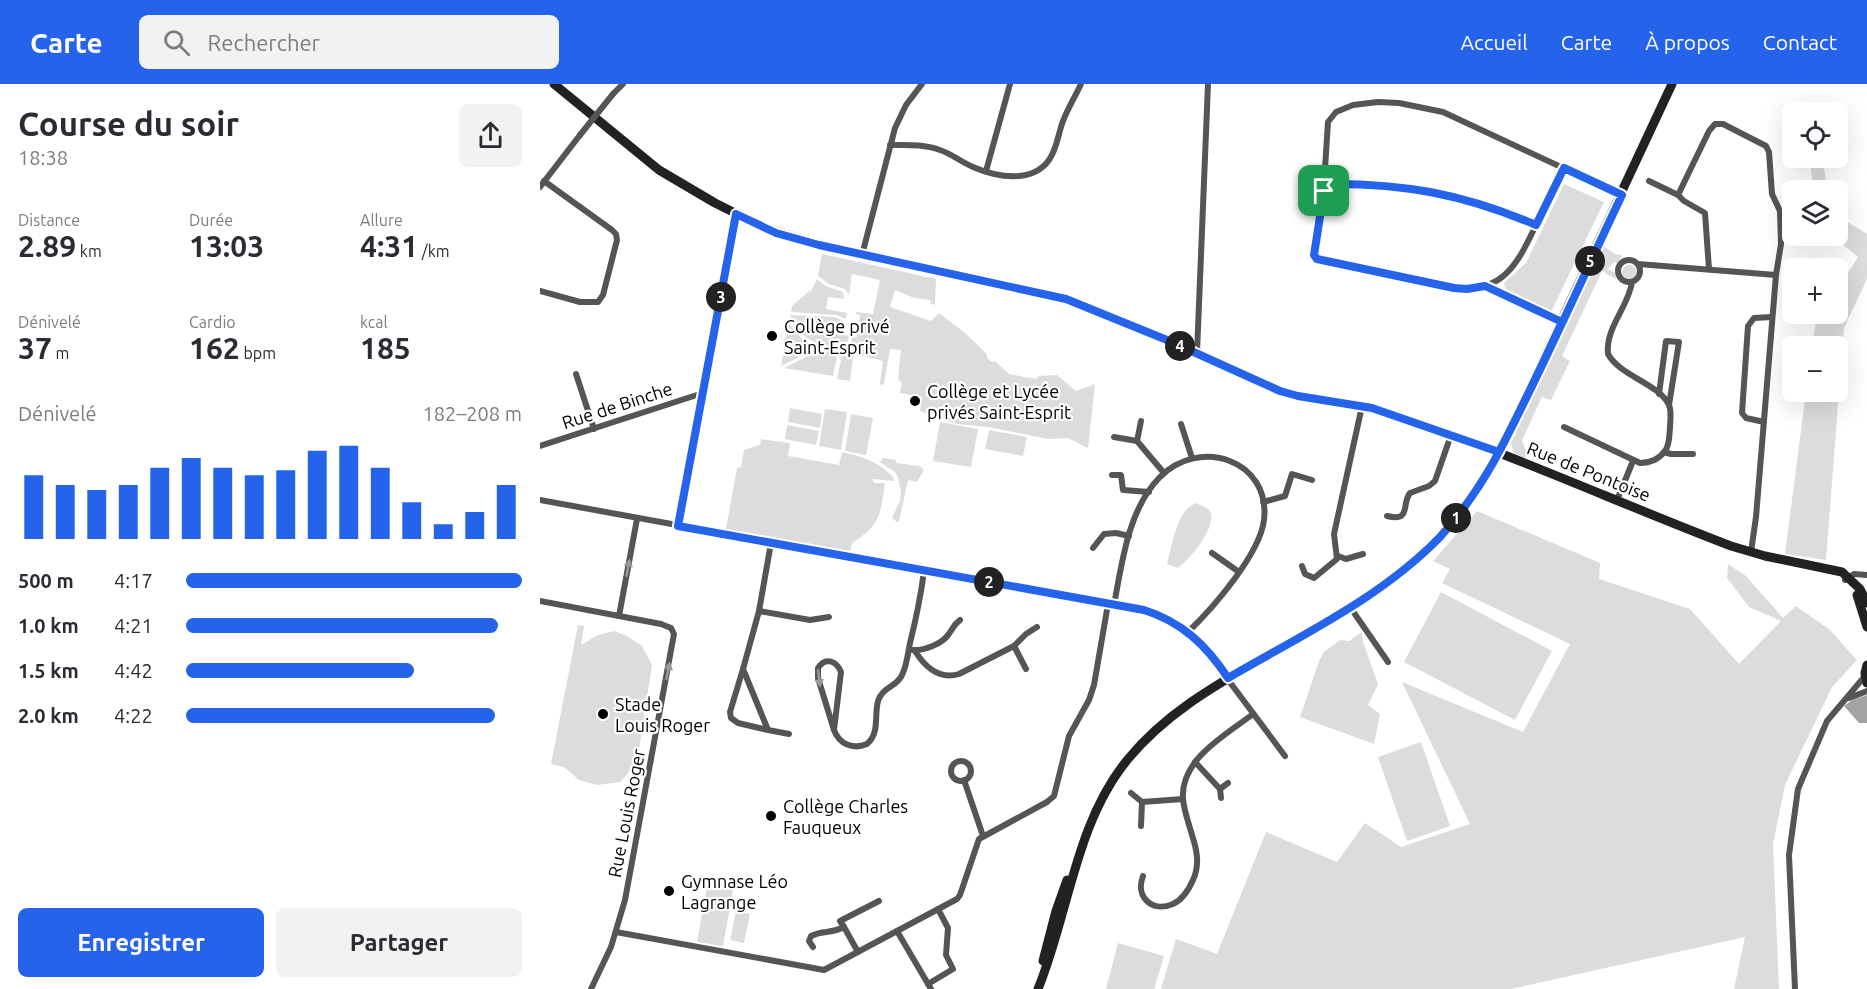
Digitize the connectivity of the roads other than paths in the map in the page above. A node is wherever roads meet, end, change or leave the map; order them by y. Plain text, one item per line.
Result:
1 (554, 84) edge
2 (623, 84) edge
3 (922, 84) edge
4 (1010, 84) edge
5 (1081, 84) edge
6 (1208, 84) edge
7 (1672, 84) edge
8 (890, 145) junction
9 (1564, 168) junction
10 (986, 171) junction
11 (1649, 181) dead end
12 (542, 184) edge
13 (1324, 184) junction
14 (1622, 195) junction
15 (1678, 195) junction
16 (736, 214) junction
17 (1536, 225) junction
18 (862, 255) junction
19 (1638, 264) junction
20 (1710, 269) junction
21 (1776, 275) junction
22 (1632, 282) junction
23 (1485, 286) junction
24 (540, 291) edge
25 (1772, 317) junction
26 (1562, 322) junction
27 (1197, 354) junction
28 (576, 374) dead end
29 (703, 393) junction
30 (1659, 394) junction
31 (1669, 405) junction
32 (1362, 406) junction
33 (1141, 421) dead end
34 (1764, 422) junction
35 (1181, 424) dead end
36 (1564, 427) dead end
37 (594, 429) junction
38 (1451, 435) junction
39 (1114, 437) dead end
40 (1137, 441) junction
41 (540, 446) edge
42 (1499, 452) junction
43 (1664, 452) junction
44 (1694, 454) dead end
45 (1192, 458) junction
46 (1633, 461) junction
47 (1164, 473) junction
48 (1112, 475) dead end
49 (1312, 480) dead end
50 (1149, 492) junction
51 (1617, 500) junction
52 (540, 501) edge
53 (1263, 502) junction
54 (1387, 516) dead end
55 (637, 519) junction
56 (678, 526) junction
57 (1130, 536) junction
58 (771, 543) junction
59 (1093, 548) dead end
60 (1751, 552) junction
61 (1212, 553) dead end
62 (1363, 554) dead end
63 (1338, 556) junction
64 (1302, 566) dead end
65 (924, 571) junction
66 (1239, 572) junction
67 (1867, 575) edge
68 (1847, 578) junction
69 (540, 602) edge
70 (1867, 603) edge
71 (1111, 604) junction
72 (1350, 607) junction
73 (759, 610) junction
74 (619, 616) junction
75 (829, 617) dead end
76 (960, 620) dead end
77 (1037, 627) dead end
78 (1867, 627) edge
79 (1188, 632) junction
80 (1014, 646) junction
81 (912, 650) junction
82 (1388, 662) dead end
83 (1867, 665) edge
84 (743, 669) junction
85 (1026, 669) dead end
86 (1228, 678) junction
87 (1866, 679) edge
88 (1867, 691) edge
89 (1845, 699) junction
90 (1253, 714) junction
91 (768, 730) junction
92 (834, 730) junction
93 (789, 734) dead end
94 (1286, 756) dead end
95 (1195, 762) junction
96 (964, 780) dead end
97 (1228, 783) dead end
98 (1220, 789) junction
99 (1131, 793) dead end
100 (1221, 798) dead end
101 (1183, 799) junction
102 (1142, 802) junction
103 (1141, 826) dead end
104 (983, 836) junction
105 (1143, 876) dead end
106 (879, 901) dead end
107 (938, 909) junction
108 (844, 927) junction
109 (897, 931) junction
110 (616, 932) junction
111 (813, 947) dead end
112 (858, 952) junction
113 (929, 987) edge
114 (591, 989) edge
115 (1037, 989) edge
116 (1795, 989) edge

1 - 16 street, Rue de Pontoise
2 - 12 street, bridge
3 - 8 street
4 - 10 street
5 - 10 street
6 - 27 street
7 - 14 street
8 - 10 street
8 - 18 street
9 - 13 street
9 - 14 street
9 - 17 street
11 - 15 street
12 - 24 street
13 - 17 street
13 - 23 street
14 - 26 street
15 - 20 street
15 - 21 street
16 - 18 street, Rue de Pontoise
16 - 29 street
17 - 23 street
18 - 27 street, Rue de Pontoise
19 - 20 street
19 - 22 street
19 - 22 street
20 - 21 street
21 - 25 street
22 - 30 street
23 - 26 street
25 - 34 street
25 - 34 street
26 - 42 street
27 - 32 street, Rue de Pontoise
28 - 37 street
29 - 37 street, Rue de Binche
29 - 56 street
30 - 31 street
30 - 31 street
31 - 43 street
32 - 38 street, Rue de Pontoise
32 - 63 street
33 - 40 street
34 - 60 street
35 - 45 street
36 - 46 street
37 - 41 street, Rue de Binche
38 - 42 street, Rue de Pontoise
38 - 54 street
39 - 40 street
40 - 47 street
42 - 51 street, Rue de Pontoise
42 - 72 street
43 - 44 street
43 - 46 street
45 - 47 street
45 - 53 street
46 - 51 street
47 - 50 street
48 - 50 street
49 - 53 street
50 - 57 street
51 - 60 street, Rue de Pontoise
52 - 55 street
53 - 66 street
55 - 56 street
74 -> 55 street
56 - 58 street
57 - 59 street
57 - 71 street
58 - 65 street
58 - 73 street
60 - 68 street, Rue de Pontoise
61 - 66 street
62 - 63 street
63 - 64 street
65 - 71 street
65 - 81 street
66 - 79 street
67 - 68 street
68 - 70 street
68 - 78 street
69 - 74 street, Rue Louis Roger
71 - 79 street
71 - 104 street
72 - 82 street
72 - 86 street
73 - 75 street
73 - 84 street
110 -> 74 street, Rue Louis Roger
76 - 81 street
77 - 80 street
79 - 86 street
80 - 81 street
80 - 85 street
81 - 92 street
83 - 87 street
84 - 91 street
84 - 91 street
86 - 90 street
86 - 115 street
87 - 89 street
88 - 89 street
89 - 116 street
90 - 94 street
90 - 95 street
91 - 93 street
92 -> 92 street
95 - 98 street
95 - 101 street
96 - 104 street
97 - 98 street
98 - 100 street
99 - 102 street
101 - 102 street
101 - 105 street
102 - 103 street
104 - 107 street
106 - 108 street
107 - 109 street
107 - 113 street
108 - 111 street
108 - 112 street
109 - 112 street
109 - 113 street
110 - 112 street
110 - 114 street, Rue Louis Roger

